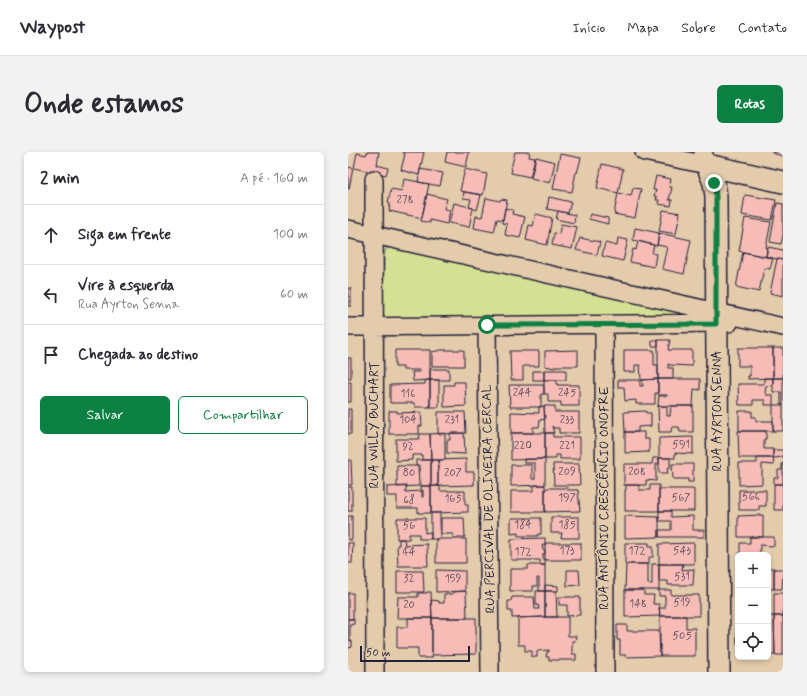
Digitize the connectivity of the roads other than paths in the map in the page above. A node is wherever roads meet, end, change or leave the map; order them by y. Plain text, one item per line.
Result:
1 (644, 152) edge
2 (705, 159) edge
3 (374, 178) dead end
4 (783, 182) edge
5 (348, 229) edge
6 (374, 234) junction
7 (716, 318) junction
8 (604, 324) junction
9 (487, 325) junction
10 (374, 326) junction
11 (348, 327) edge
12 (783, 327) edge
13 (375, 672) edge
14 (490, 672) edge
15 (605, 672) edge
16 (719, 672) edge

1 - 2 street
2 - 4 street
2 - 7 street, RUA AYRTON SENNA
3 - 6 street, RUA WILLY BUCHART
5 - 6 street
6 - 7 street
6 - 10 street, RUA WILLY BUCHART
7 - 8 street
7 - 12 street
7 - 16 street, RUA AYRTON SENNA
8 - 9 street
8 - 15 street, RUA ANTÔNIO CRESCÊNCIO ONOFRE
9 - 10 street
9 - 14 street, RUA PERCIVAL DE OLIVEIRA CERCAL
10 - 11 street
10 - 13 street, RUA WILLY BUCHART

